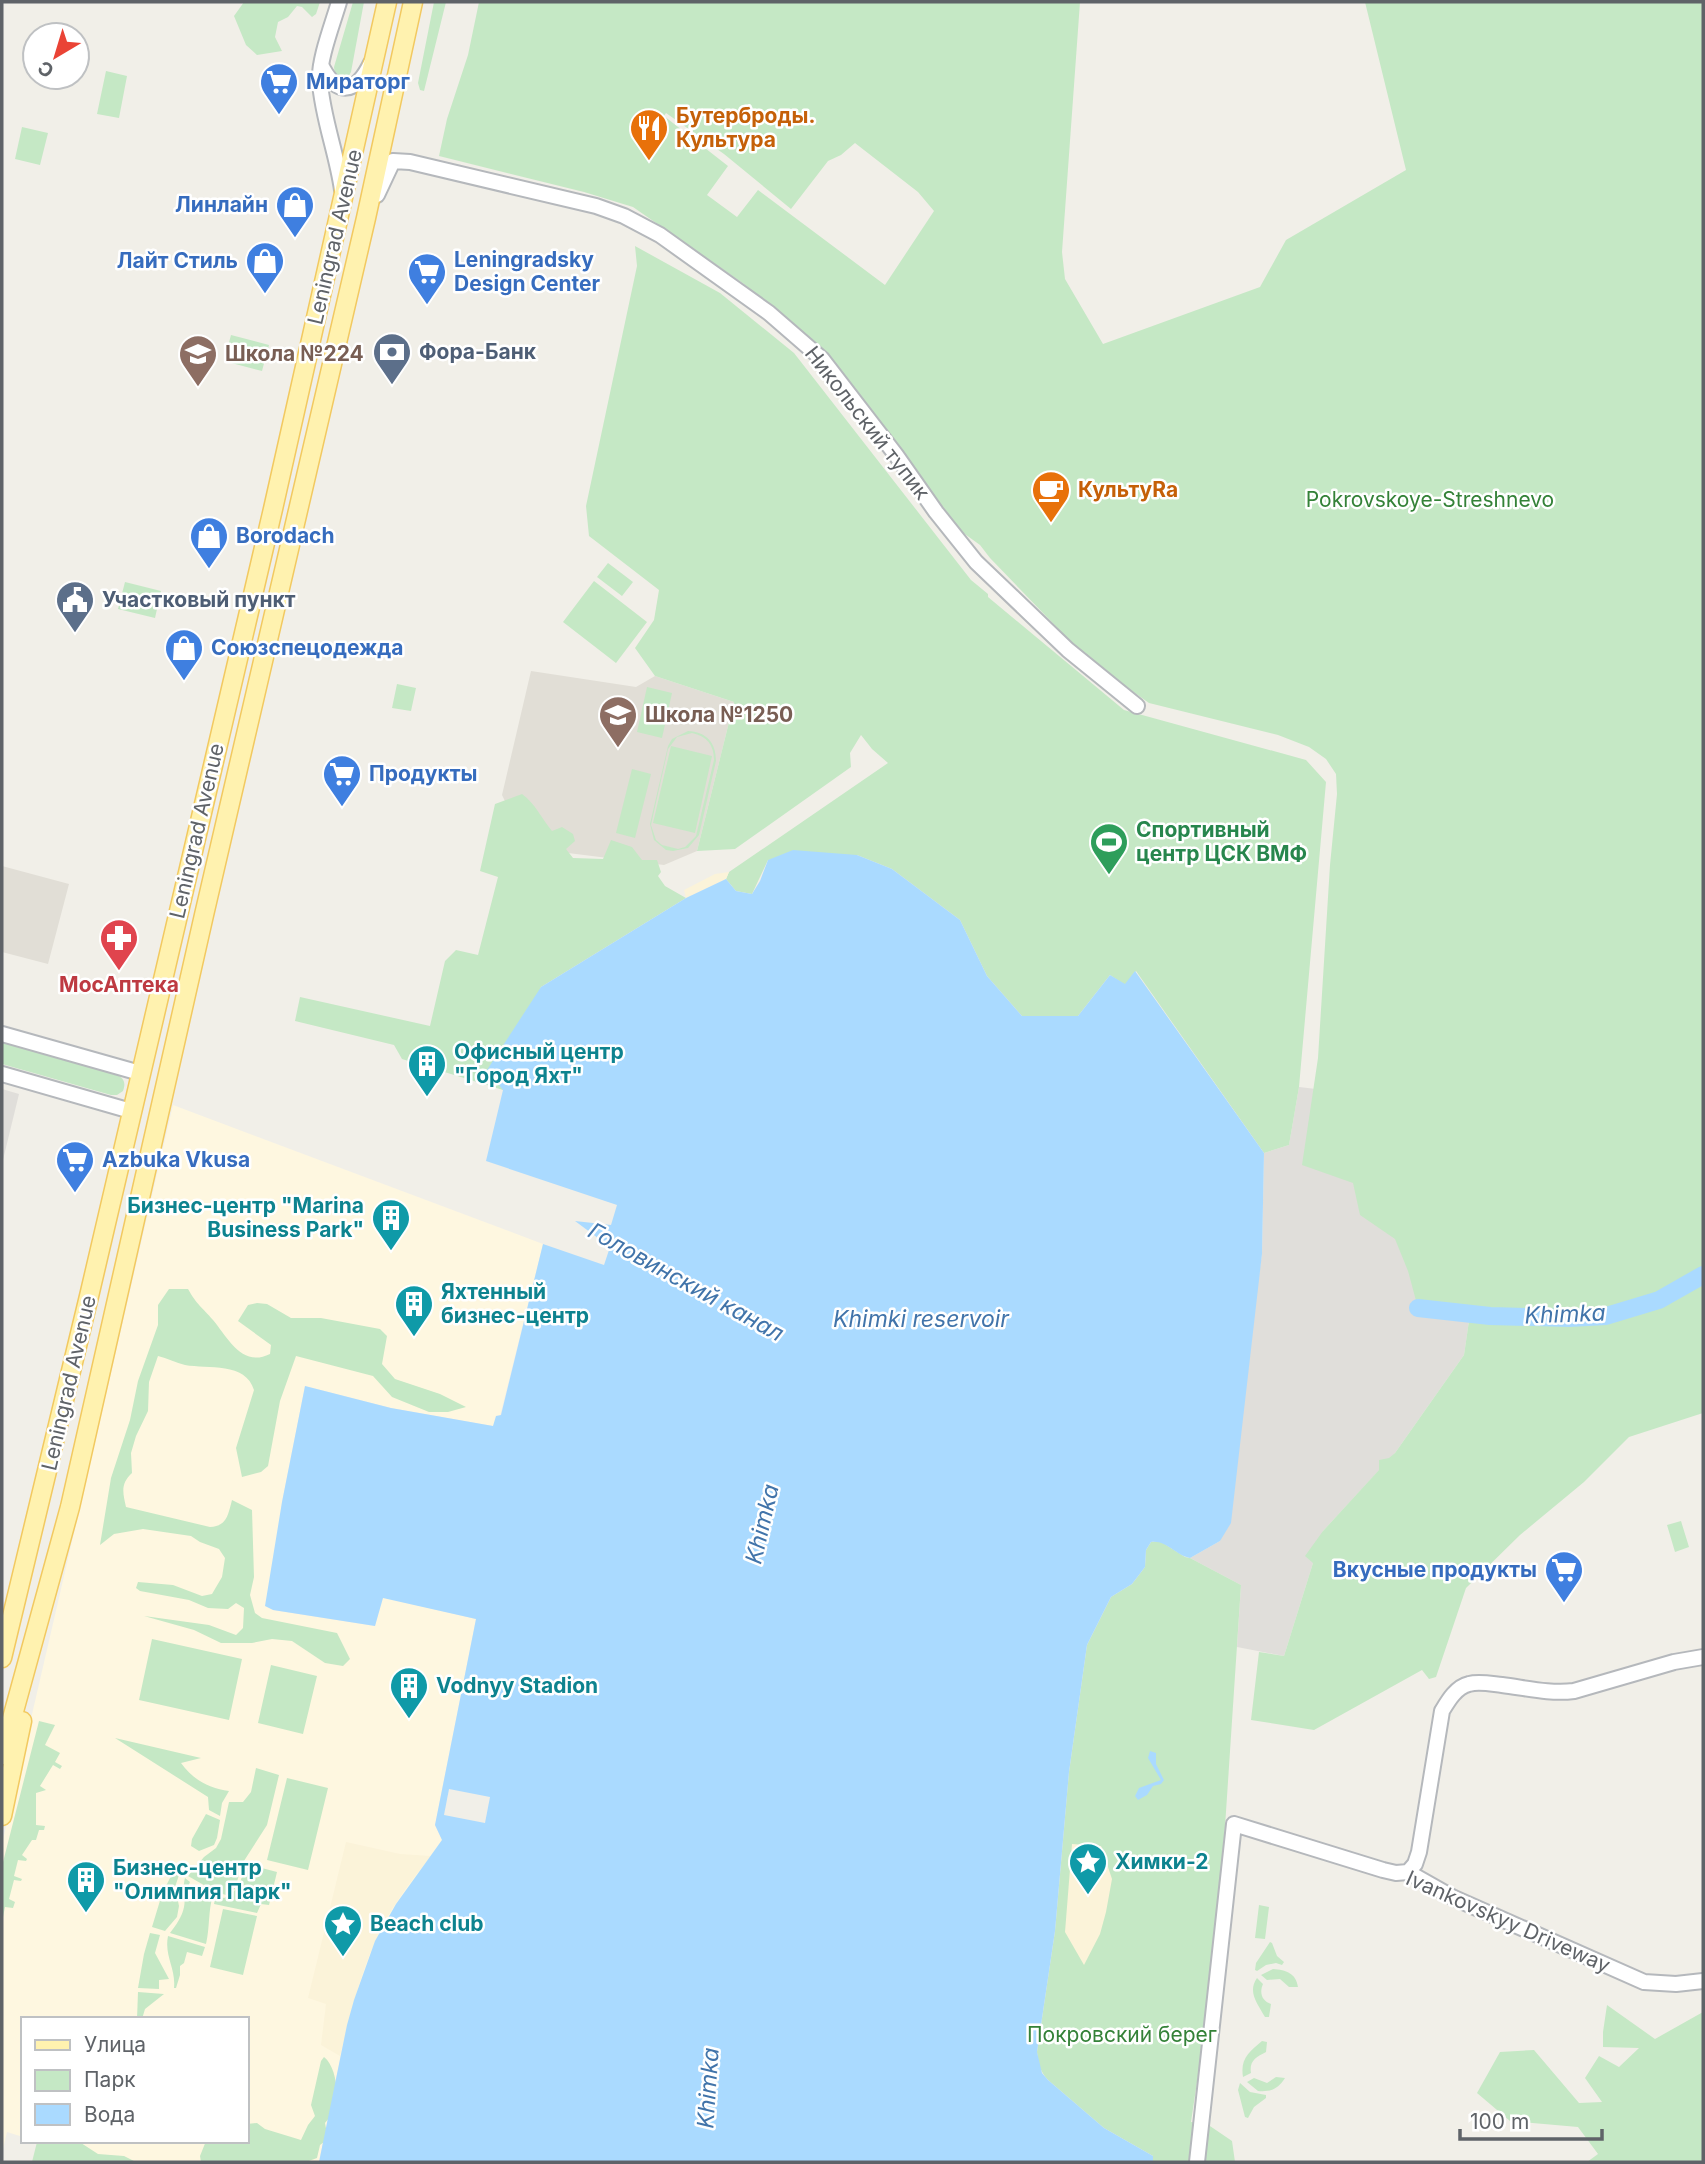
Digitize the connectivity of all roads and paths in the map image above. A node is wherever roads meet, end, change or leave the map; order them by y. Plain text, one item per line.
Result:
1 (339, 2) edge
2 (387, 2) edge
3 (413, 2) edge
4 (376, 52) junction
5 (321, 65) junction
6 (343, 201) junction
7 (366, 218) junction
8 (1137, 706) dead end
9 (2, 1034) edge
10 (140, 1073) junction
11 (2, 1074) edge
12 (131, 1111) junction
13 (42, 1496) junction
14 (70, 1507) junction
15 (2, 1610) edge
16 (1703, 1657) edge
17 (2, 1658) edge
18 (2, 1755) edge
19 (2, 1816) edge
20 (1408, 1872) junction
21 (1703, 1981) edge
22 (1197, 2162) edge

1 - 5 street
2 - 4 main road, Leningrad Avenue
3 - 7 main road, Leningrad Avenue
4 - 5 street
4 - 6 main road, Leningrad Avenue
5 - 6 street
6 - 10 main road, Leningrad Avenue
7 - 8 street, Никольский тупик
7 - 14 main road, Leningrad Avenue
9 - 10 street
10 - 12 main road, Leningrad Avenue
11 - 12 street
12 - 13 main road, Leningrad Avenue
13 - 15 main road
13 - 17 main road, Leningrad Avenue
14 - 18 main road, Leningrad Avenue
14 - 19 main road
16 - 20 street
20 - 21 street, Ivankovskyy Driveway
20 - 22 street, Ivankovskyy Driveway

